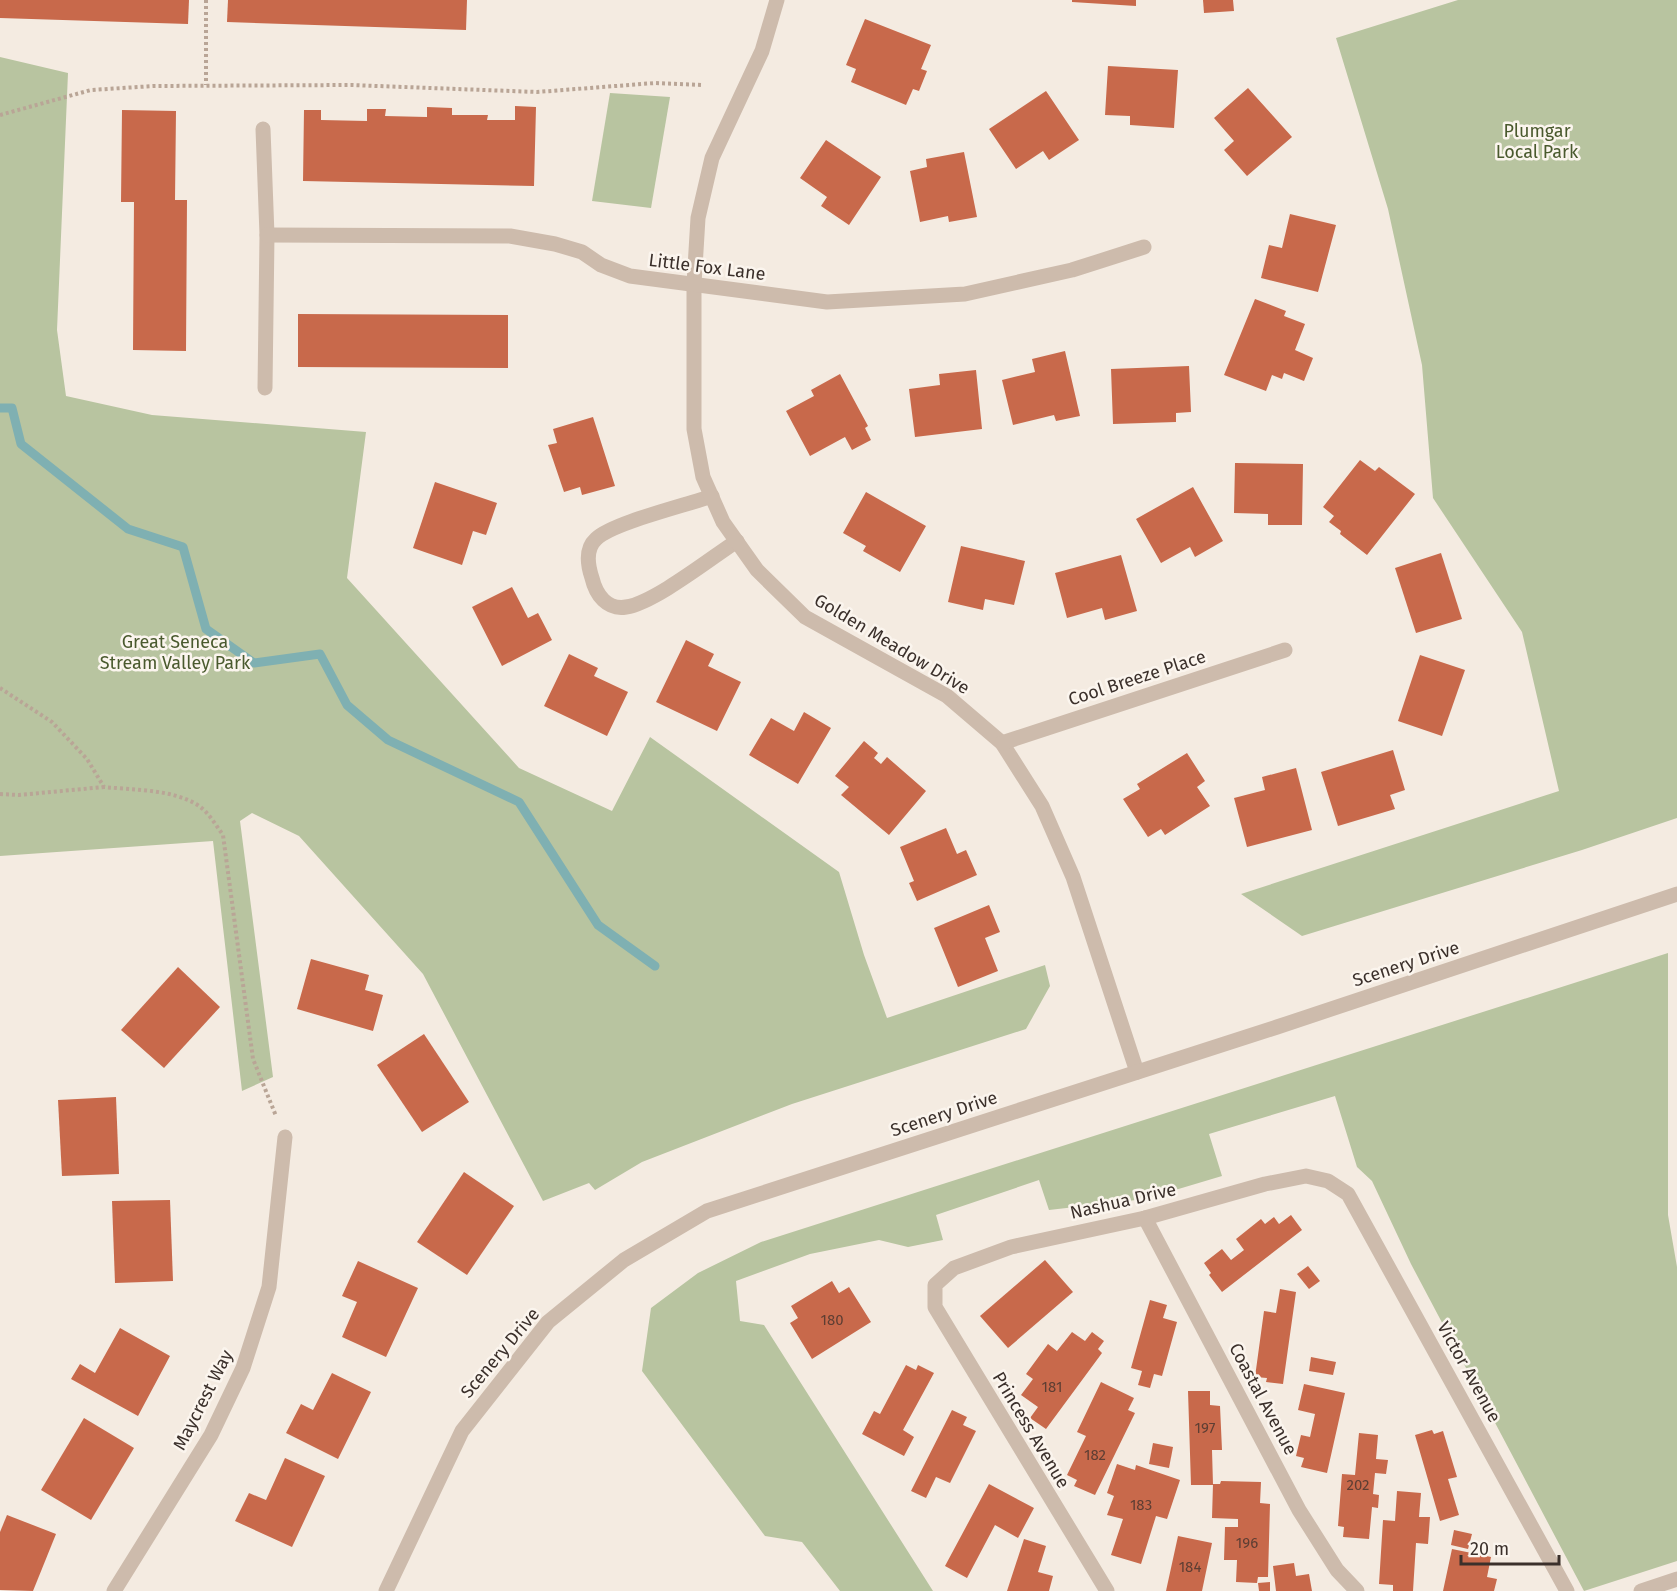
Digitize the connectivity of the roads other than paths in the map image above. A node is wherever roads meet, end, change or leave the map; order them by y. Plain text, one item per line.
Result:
1 (777, 0) edge
2 (262, 129) dead end
3 (267, 236) junction
4 (1144, 248) dead end
5 (694, 284) junction
6 (265, 388) dead end
7 (712, 496) junction
8 (736, 542) junction
9 (1285, 650) dead end
10 (1002, 743) junction
11 (1677, 894) edge
12 (1137, 1072) junction
13 (285, 1137) road end
14 (1328, 1181) joint
15 (1145, 1218) junction
16 (935, 1285) joint
17 (1677, 1579) edge
18 (114, 1591) edge
19 (386, 1591) edge
20 (1107, 1591) edge
21 (1357, 1591) edge
22 (1567, 1591) edge
23 (1641, 1591) edge

1 - 5 street, Golden Meadow Drive
2 - 3 street
3 - 5 street, Little Fox Lane
3 - 6 street
4 - 5 street, Little Fox Lane
5 - 7 street, Golden Meadow Drive
7 - 8 street, Golden Meadow Drive
7 - 8 street
8 - 10 street, Golden Meadow Drive
9 - 10 street, Cool Breeze Place
10 - 12 street, Golden Meadow Drive
11 - 12 street, Scenery Drive
12 - 19 street, Scenery Drive
13 - 18 street, Maycrest Way
14 - 15 street, Nashua Drive
14 - 22 street, Victor Avenue
15 - 16 street, Nashua Drive
15 - 21 street, Coastal Avenue
16 - 20 street, Princess Avenue
17 - 23 street

